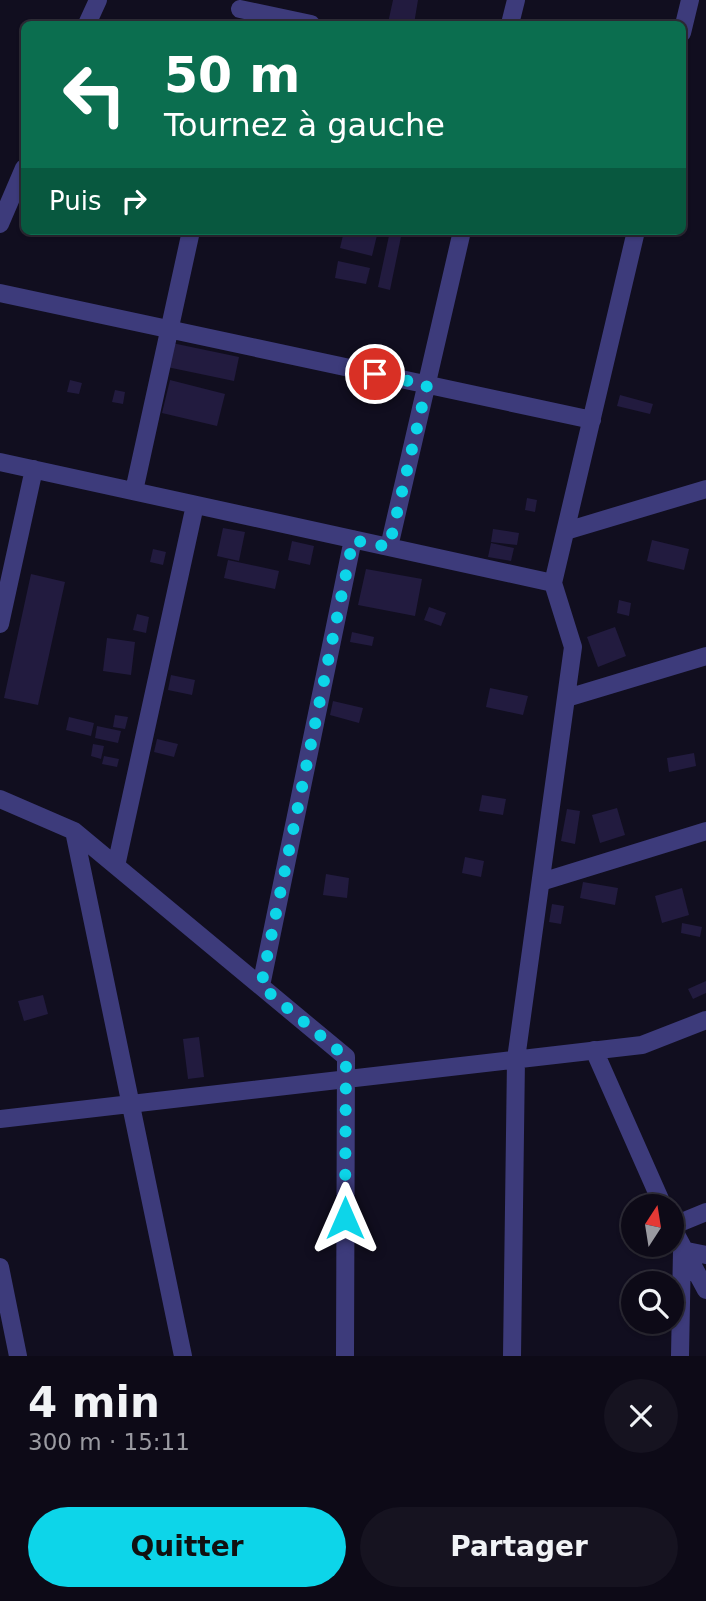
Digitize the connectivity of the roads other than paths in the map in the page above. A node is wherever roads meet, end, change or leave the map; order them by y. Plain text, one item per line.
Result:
1 (98, 0) edge
2 (516, 0) edge
3 (690, 0) edge
4 (239, 11) edge
5 (88, 21) edge
6 (294, 21) edge
7 (511, 21) edge
8 (685, 21) edge
9 (21, 175) edge
10 (0, 224) edge
11 (190, 235) edge
12 (461, 235) edge
13 (635, 235) edge
14 (0, 293) edge
15 (170, 329) junction
16 (427, 385) junction
17 (592, 420) junction
18 (0, 462) edge
19 (34, 469) junction
20 (706, 489) edge
21 (134, 491) junction
22 (195, 505) junction
23 (566, 531) junction
24 (353, 540) junction
25 (389, 547) junction
26 (553, 583) junction
27 (0, 624) edge
28 (706, 656) edge
29 (567, 698) junction
30 (0, 799) edge
31 (74, 831) junction
32 (706, 831) edge
33 (116, 866) junction
34 (541, 882) junction
35 (261, 986) junction
36 (706, 1020) edge
37 (594, 1050) junction
38 (516, 1059) junction
39 (346, 1079) junction
40 (131, 1104) junction
41 (0, 1119) edge
42 (658, 1194) edge
43 (706, 1212) edge
44 (684, 1221) edge
45 (684, 1250) edge
46 (684, 1253) edge
47 (706, 1255) edge
48 (682, 1257) edge
49 (0, 1267) edge
50 (2, 1290) edge
51 (706, 1290) edge
52 (18, 1356) edge
53 (184, 1356) edge
54 (345, 1356) edge
55 (512, 1356) edge
56 (680, 1356) edge

1 - 5 street
2 - 7 street
3 - 8 street
4 - 6 street
9 - 10 street
11 - 15 street
12 - 16 street
13 - 17 street
14 - 15 street
15 - 16 street
15 - 21 street
16 - 17 street
16 - 25 street
17 - 23 street
18 - 19 street
19 - 21 street
19 - 27 street
20 - 23 street
21 - 22 street
22 - 24 street
22 - 33 street
23 - 26 street
24 - 25 street
24 - 35 street
25 - 26 street
26 - 29 street
28 - 29 street
29 - 34 street
30 - 31 street
31 - 33 street
31 - 40 street
32 - 34 street
33 - 35 street
34 - 38 street
35 - 39 street
36 - 37 street
37 - 38 street
37 - 42 street
38 - 39 street
38 - 55 street
39 - 40 street
39 - 54 street
40 - 41 street
40 - 53 street
43 - 44 street
45 - 47 street
46 - 51 street
48 - 56 street
49 - 50 street
50 - 52 street

